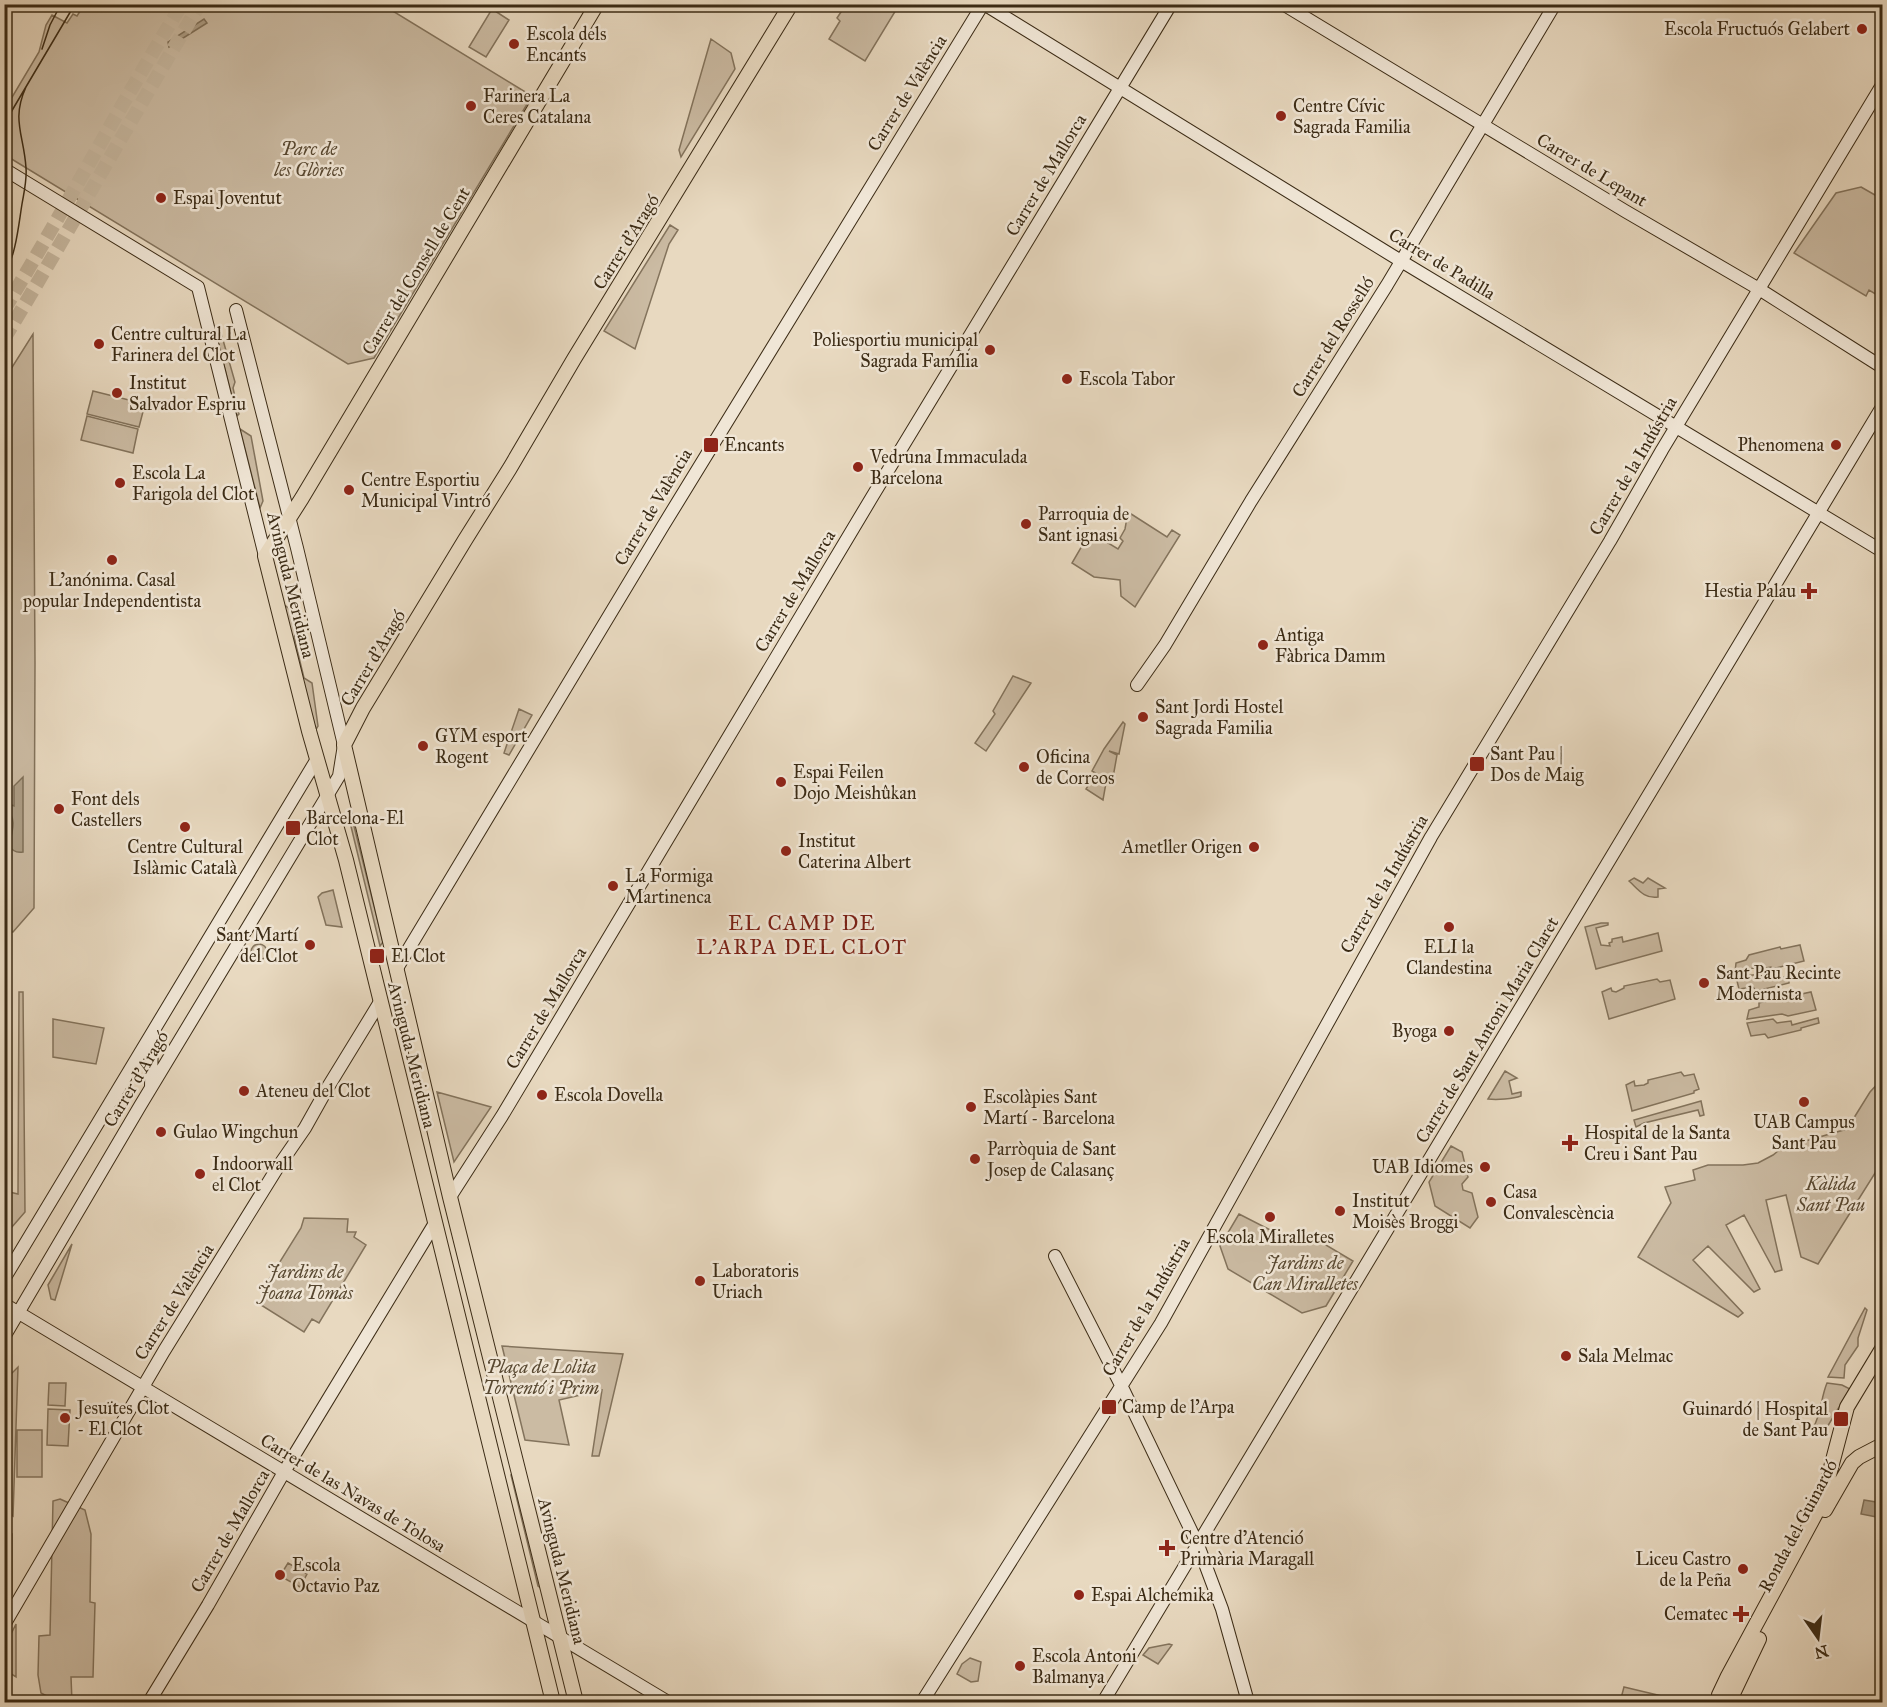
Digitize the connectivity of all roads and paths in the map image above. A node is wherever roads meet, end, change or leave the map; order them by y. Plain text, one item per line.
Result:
1 (597, 4) edge
2 (791, 4) edge
3 (984, 4) edge
4 (1171, 4) edge
5 (1283, 4) edge
6 (1555, 4) edge
7 (1882, 85) edge
8 (1120, 88) junction
9 (1484, 125) junction
10 (6, 172) edge
11 (1401, 261) junction
12 (1759, 289) junction
13 (236, 310) dead end
14 (1882, 367) edge
15 (1882, 407) edge
16 (1677, 426) junction
17 (1818, 512) junction
18 (289, 518) junction
19 (1882, 551) edge
20 (265, 556) junction
21 (1137, 685) dead end
22 (344, 745) junction
23 (317, 759) junction
24 (327, 795) junction
25 (396, 970) junction
26 (380, 1002) junction
27 (152, 1032) junction
28 (151, 1089) junction
29 (450, 1197) junction
30 (435, 1223) junction
31 (1055, 1256) dead end
32 (4, 1279) edge
33 (4, 1304) edge
34 (20, 1312) junction
35 (4, 1337) edge
36 (1882, 1349) edge
37 (1121, 1385) junction
38 (144, 1386) junction
39 (1882, 1445) edge
40 (514, 1448) junction
41 (491, 1450) junction
42 (284, 1472) junction
43 (1814, 1524) junction
44 (1198, 1545) junction
45 (1769, 1611) junction
46 (533, 1623) junction
47 (4, 1624) edge
48 (560, 1638) junction
49 (1722, 1700) edge
50 (149, 1702) edge
51 (553, 1702) edge
52 (576, 1702) edge
53 (668, 1702) edge
54 (922, 1702) edge
55 (1103, 1702) edge
56 (1248, 1702) edge

1 - 18 main road, Carrer del Consell de Cent
2 - 22 main road, Carrer d'Aragó
3 - 8 main road, Carrer de Padilla
3 - 25 main road, Carrer de València
4 - 8 main road, Carrer de Mallorca
5 - 9 main road, Carrer de Lepant
6 - 9 main road, Carrer del Rosselló
7 - 12 main road, Carrer de la Indústria
8 - 11 main road, Carrer de Padilla
8 - 29 main road, Carrer de Mallorca
9 - 11 main road, Carrer del Rosselló
9 - 12 main road, Carrer de Lepant
10 - 20 main road, Avinguda Meridiana
11 - 16 main road, Carrer de Padilla
11 - 21 main road, Carrer del Rosselló
12 - 14 main road, Carrer de Lepant
12 - 16 main road, Carrer de la Indústria
13 - 18 main road, Avinguda Meridiana
15 - 17 main road, Carrer de Sant Antoni Maria Claret
16 - 17 main road, Carrer de Padilla
16 - 37 main road, Carrer de la Indústria
17 - 19 main road, Carrer de Padilla
17 - 44 main road, Carrer de Sant Antoni Maria Claret
18 - 20 main road, Carrer del Consell de Cent
18 - 22 main road, Avinguda Meridiana
20 - 23 main road, Avinguda Meridiana
22 - 24 main road, Carrer d'Aragó
22 - 25 main road, Avinguda Meridiana
23 - 24 main road, Avinguda Meridiana
23 - 27 main road, Carrer d'Aragó
24 - 26 main road, Avinguda Meridiana
24 - 28 main road, Carrer d'Aragó
25 - 26 main road
25 - 29 main road, Avinguda Meridiana
26 - 30 main road, Avinguda Meridiana
26 - 38 main road, Carrer de València
27 - 28 main road
27 - 32 main road, Carrer d'Aragó
28 - 34 main road, Carrer d'Aragó
29 - 30 main road
29 - 40 main road, Avinguda Meridiana
30 - 41 main road, Avinguda Meridiana
30 - 42 main road, Carrer de Mallorca
31 - 37 main road
33 - 34 main road, Carrer de las Navas de Tolosa
34 - 35 main road, Carrer d'Aragó
34 - 38 main road, Carrer de las Navas de Tolosa
36 - 43 main road, Ronda del Guinardó
37 - 44 main road
37 - 54 main road, Carrer de la Indústria
38 - 42 main road, Carrer de las Navas de Tolosa
38 - 47 main road, Carrer de València
39 - 43 main road, Ronda del Guinardó
40 - 41 main road
40 - 48 main road, Avinguda Meridiana
41 - 46 main road, Avinguda Meridiana
42 - 46 main road, Carrer de las Navas de Tolosa
42 - 50 main road, Carrer de Mallorca
43 - 45 main road, Ronda del Guinardó
44 - 55 main road, Carrer de Sant Antoni Maria Claret
44 - 56 main road
45 - 49 main road, Ronda del Guinardó
45 - 49 main road, Ronda del Guinardó
46 - 48 main road, Carrer de las Navas de Tolosa
46 - 51 main road, Avinguda Meridiana
48 - 52 main road, Avinguda Meridiana
48 - 53 main road, Carrer de las Navas de Tolosa

